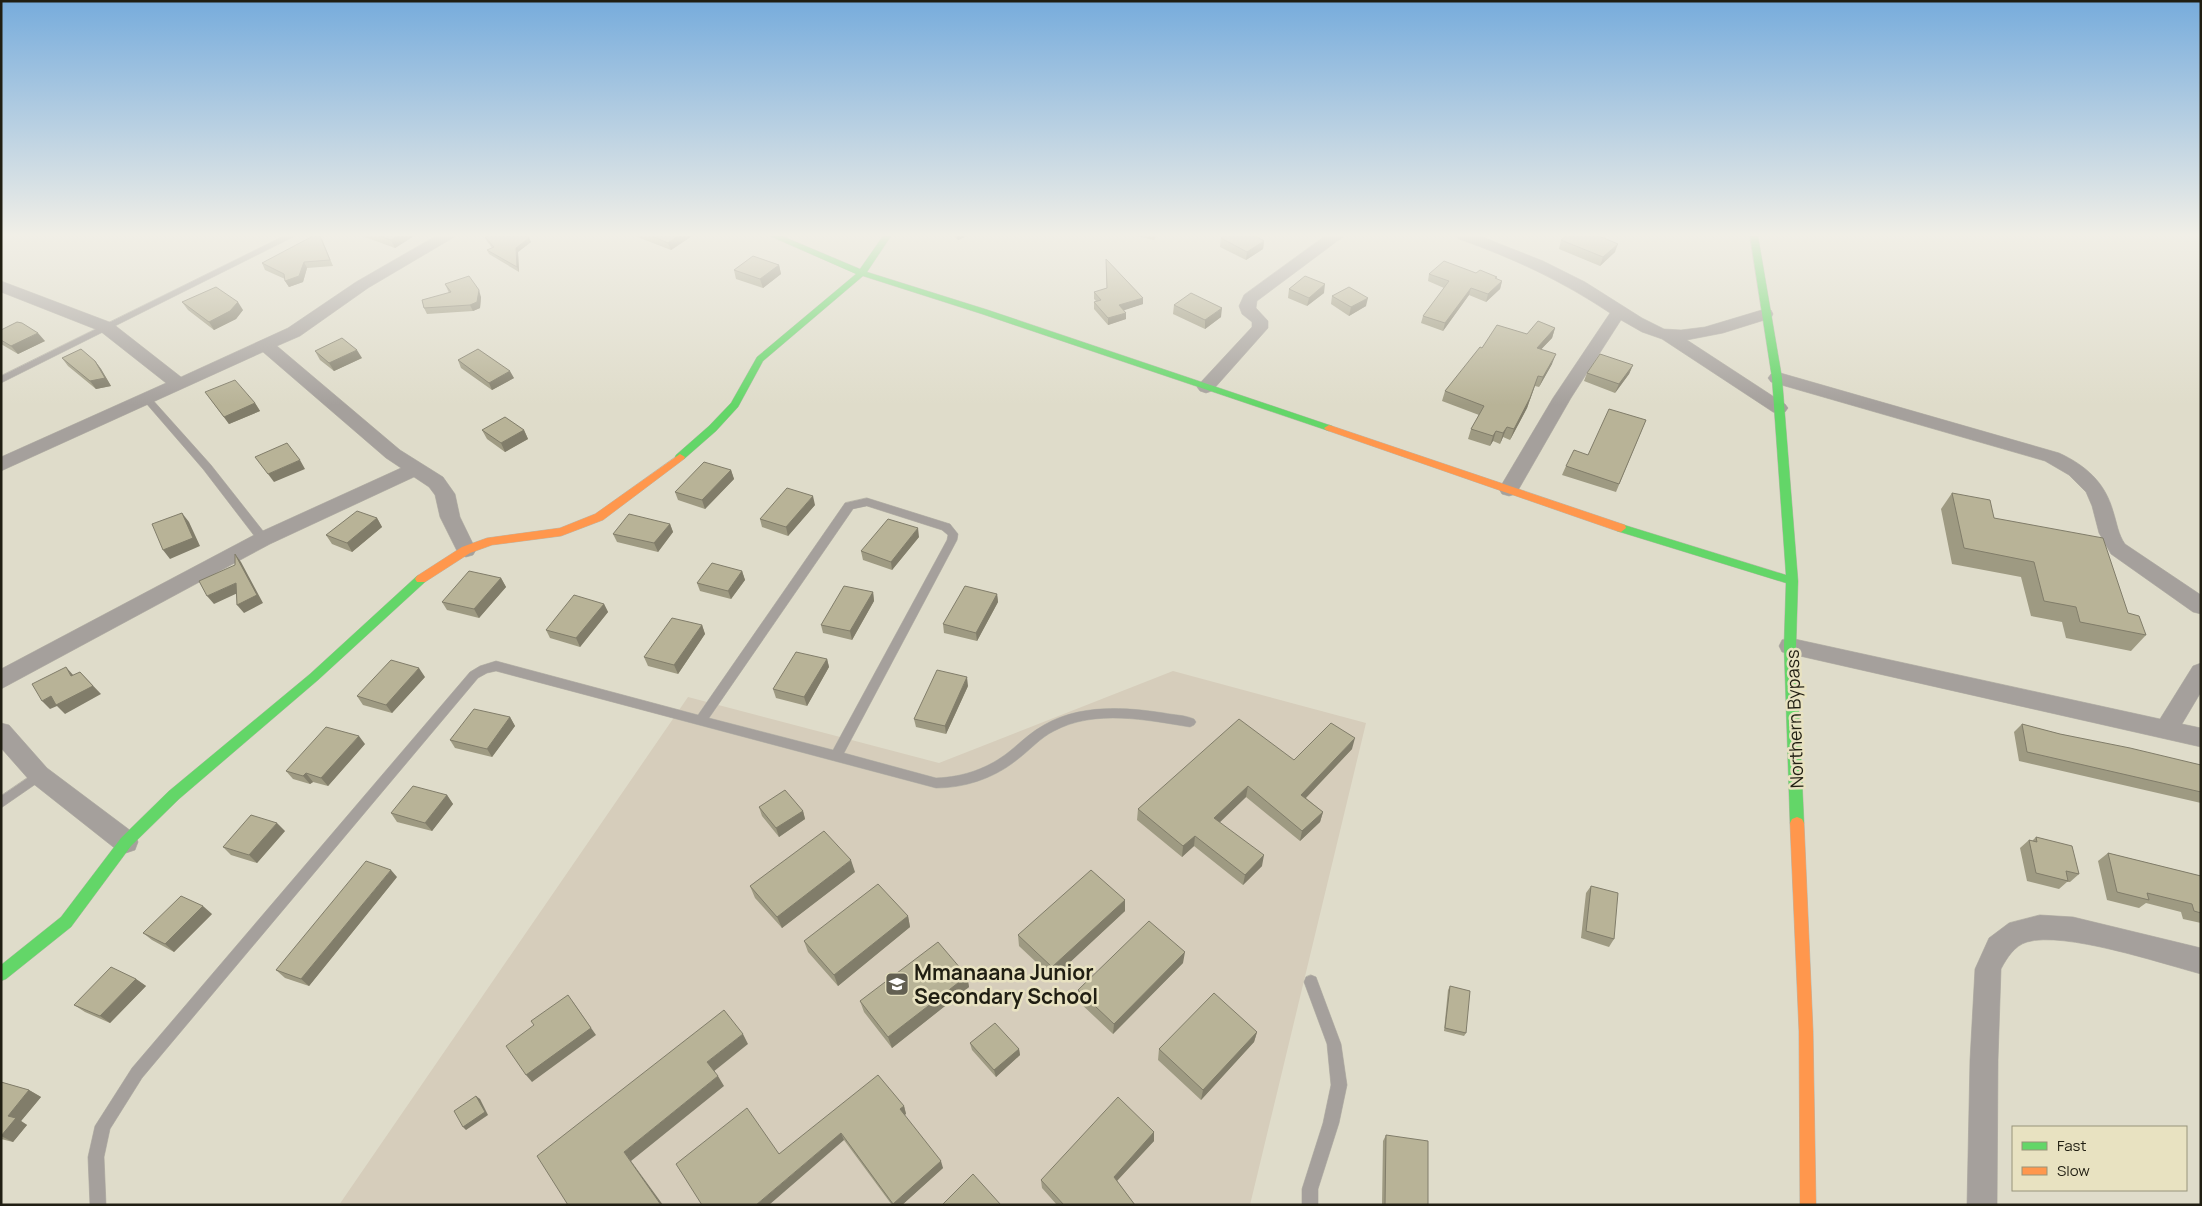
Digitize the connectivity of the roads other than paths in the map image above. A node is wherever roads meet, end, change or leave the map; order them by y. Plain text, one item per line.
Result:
1 (17, 292) edge
2 (177, 292) edge
3 (351, 292) edge
4 (839, 292) edge
5 (920, 292) edge
6 (1259, 292) edge
7 (1592, 292) edge
8 (1762, 292) edge
9 (1620, 310) junction
10 (1765, 314) junction
11 (106, 327) junction
12 (1668, 335) junction
13 (266, 346) junction
14 (1777, 378) junction
15 (1, 380) edge
16 (180, 385) junction
17 (1206, 387) junction
18 (148, 400) junction
19 (1779, 408) junction
20 (1, 465) edge
21 (415, 469) junction
22 (1509, 489) junction
23 (263, 539) junction
24 (466, 550) junction
25 (1792, 582) junction
26 (2201, 606) edge
27 (1790, 646) junction
28 (2201, 672) edge
29 (1, 680) edge
30 (701, 720) junction
31 (1190, 722) dead end
32 (2166, 730) junction
33 (1, 732) edge
34 (2201, 738) edge
35 (836, 756) junction
36 (39, 775) junction
37 (1, 802) edge
38 (126, 842) junction
39 (2201, 961) edge
40 (1, 974) edge
41 (1311, 982) dead end
42 (98, 1205) edge
43 (1310, 1205) edge
44 (1808, 1205) edge
45 (1982, 1205) edge

1 - 11 street
2 - 11 lane
3 - 13 street
4 - 24 street
5 - 17 street
6 - 17 street
7 - 9 street
8 - 10 street, Northern Bypass
9 - 12 street
9 - 22 street
10 - 12 street
10 - 14 street, Northern Bypass
11 - 15 lane
11 - 16 street
12 - 19 street
13 - 16 street
13 - 21 street
14 - 19 street, Northern Bypass
14 - 26 street
16 - 18 street
17 - 22 street
18 - 20 street
18 - 23 lane
19 - 25 street, Northern Bypass
21 - 23 street
21 - 24 street
22 - 25 street
23 - 29 street
24 - 38 street
25 - 27 street, Northern Bypass
27 - 32 street
27 - 44 street, Northern Bypass
28 - 32 street
30 - 35 lane
30 - 35 lane
30 - 42 lane
31 - 35 lane
32 - 34 street
33 - 36 street
36 - 37 lane
36 - 38 street
38 - 40 street
39 - 45 street
41 - 43 lane

